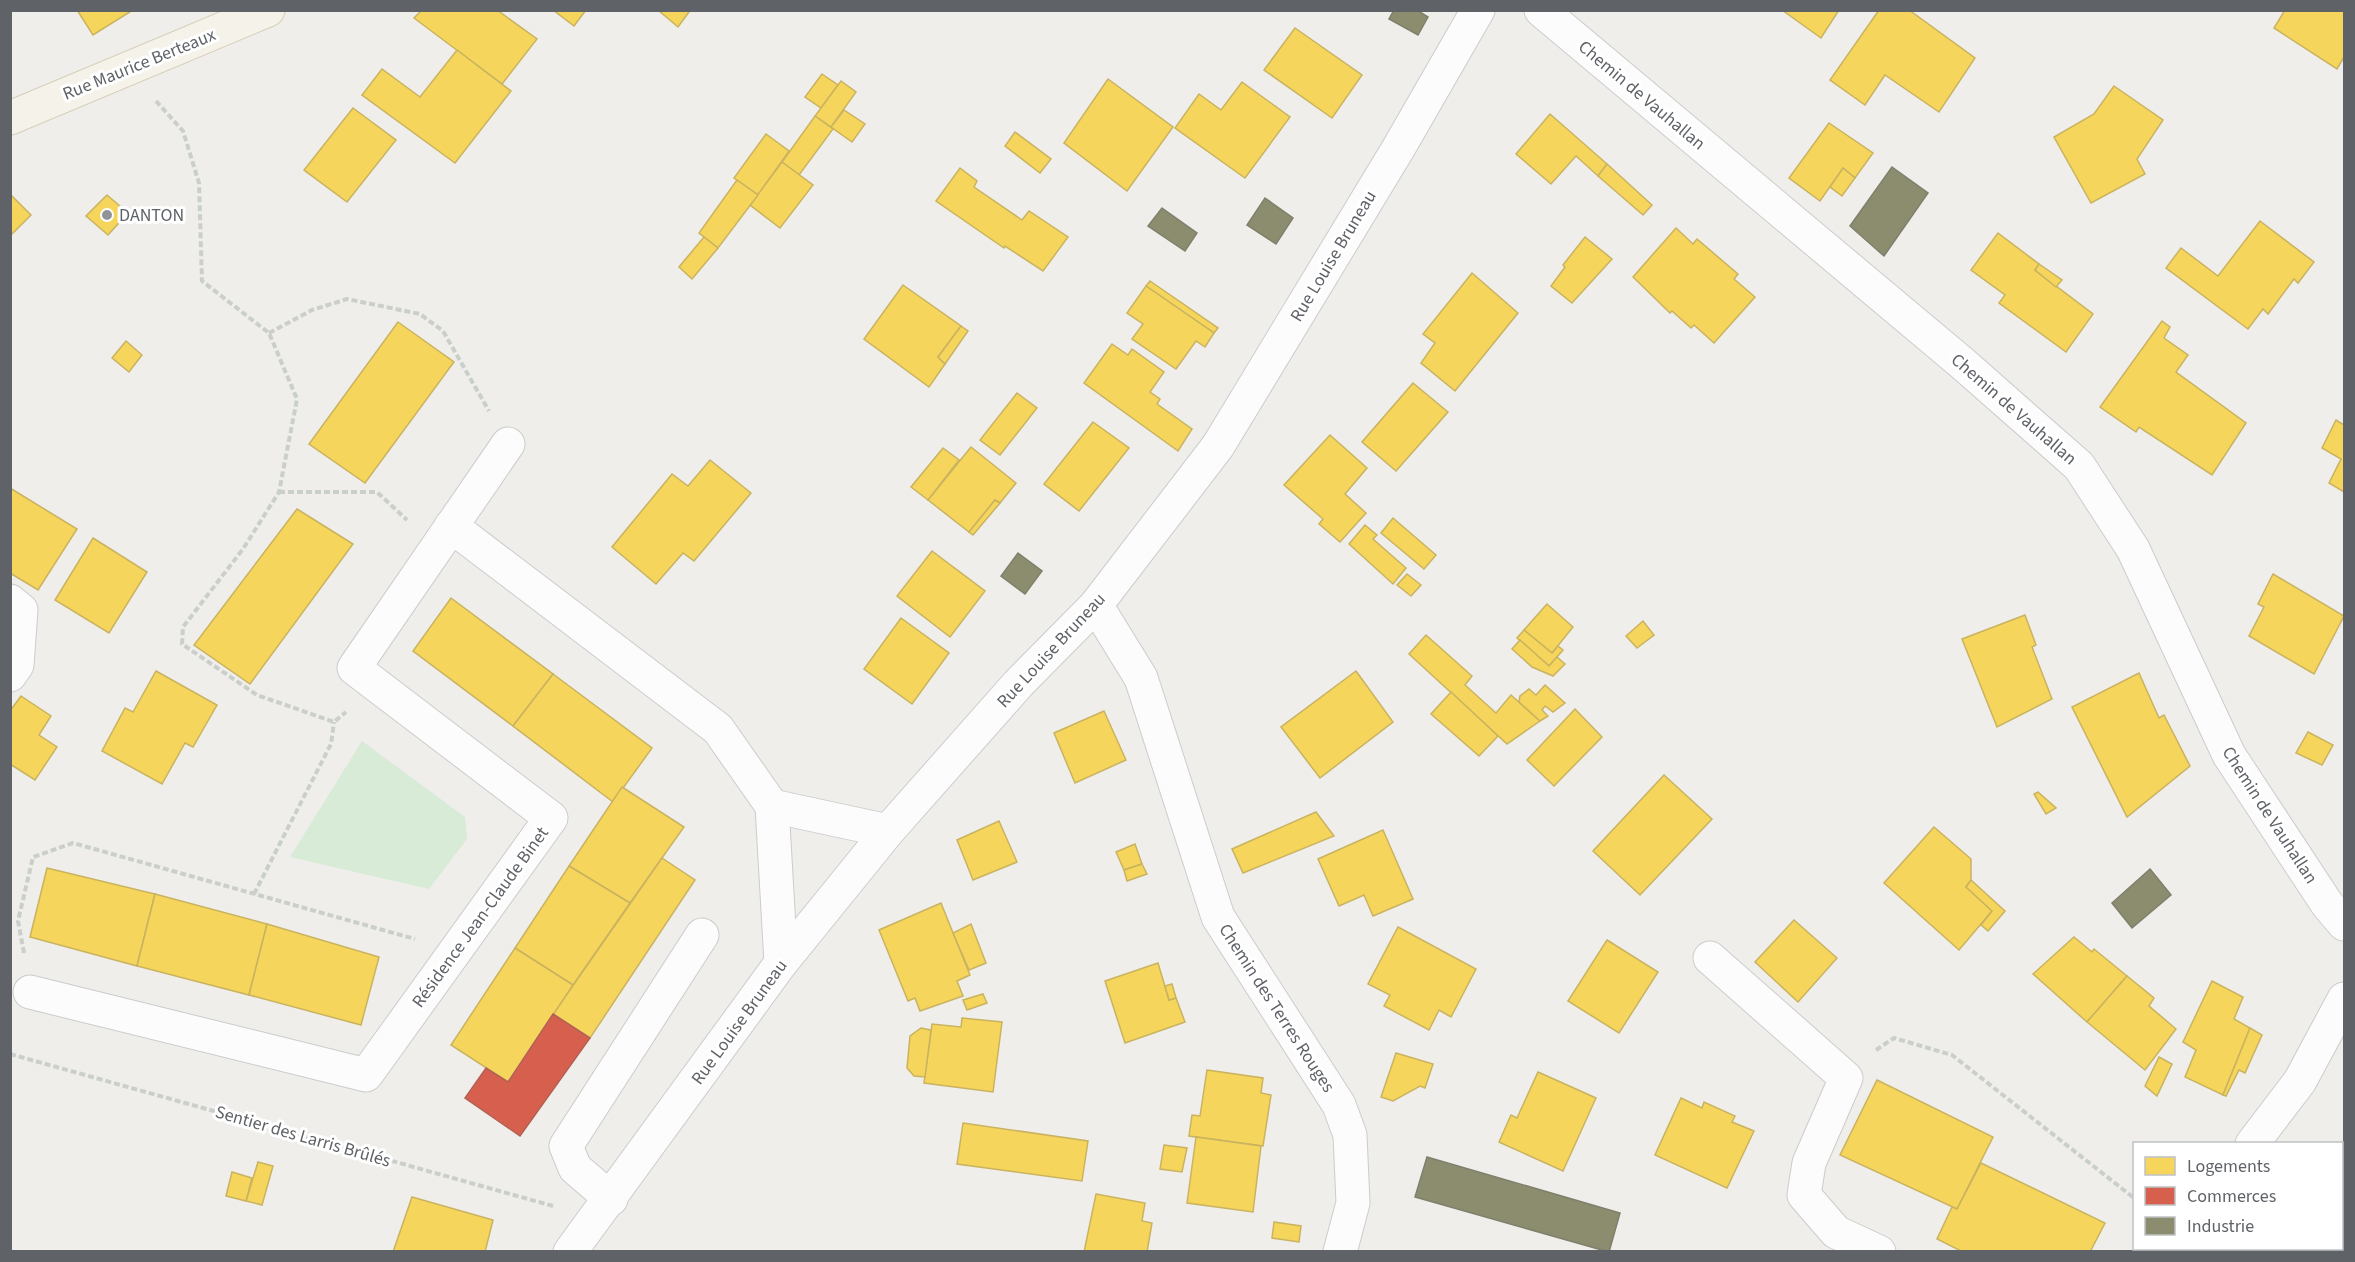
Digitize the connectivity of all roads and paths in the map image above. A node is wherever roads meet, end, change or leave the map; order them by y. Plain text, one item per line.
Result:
1 (268, 10) edge
2 (1478, 10) edge
3 (1541, 10) edge
4 (10, 118) edge
5 (183, 131) dead end
6 (268, 333) junction
7 (508, 444) joint
8 (279, 492) junction
9 (444, 537) junction
10 (10, 601) edge
11 (1096, 605) junction
12 (10, 675) edge
13 (379, 686) junction
14 (334, 722) junction
15 (772, 806) junction
16 (888, 831) junction
17 (254, 894) junction
18 (2344, 924) edge
19 (702, 935) dead end
20 (456, 951) junction
21 (1710, 958) dead end
22 (781, 963) junction
23 (30, 992) joint
24 (2344, 999) edge
25 (10, 1054) edge
26 (1842, 1074) junction
27 (2253, 1142) edge
28 (2133, 1197) edge
29 (603, 1209) junction
30 (570, 1251) edge
31 (1341, 1251) edge
32 (1879, 1251) edge

1 - 4 main road, Rue Maurice Berteaux
2 - 11 street, Rue Louise Bruneau
3 - 18 street, Chemin de Vauhallan
5 - 6 path
6 - 7 path
6 - 8 path
7 - 9 street, Résidence Jean-Claude Binet
8 - 9 path
8 - 14 path
9 - 13 street, Résidence Jean-Claude Binet
9 - 15 street
10 - 12 street
11 - 16 street, Rue Louise Bruneau
11 - 31 street, Chemin des Terres Rouges
13 - 14 path
13 - 20 street, Résidence Jean-Claude Binet
14 - 17 path
15 - 16 street
15 - 22 street
16 - 22 street, Rue Louise Bruneau
17 - 20 path
17 - 23 path
19 - 29 street
20 - 23 street, Résidence Jean-Claude Binet
21 - 26 street
22 - 29 street, Rue Louise Bruneau
24 - 27 street
25 - 29 path, Sentier des Larris Brûlés
26 - 28 path
26 - 32 street
29 - 30 street, Rue Louise Bruneau

